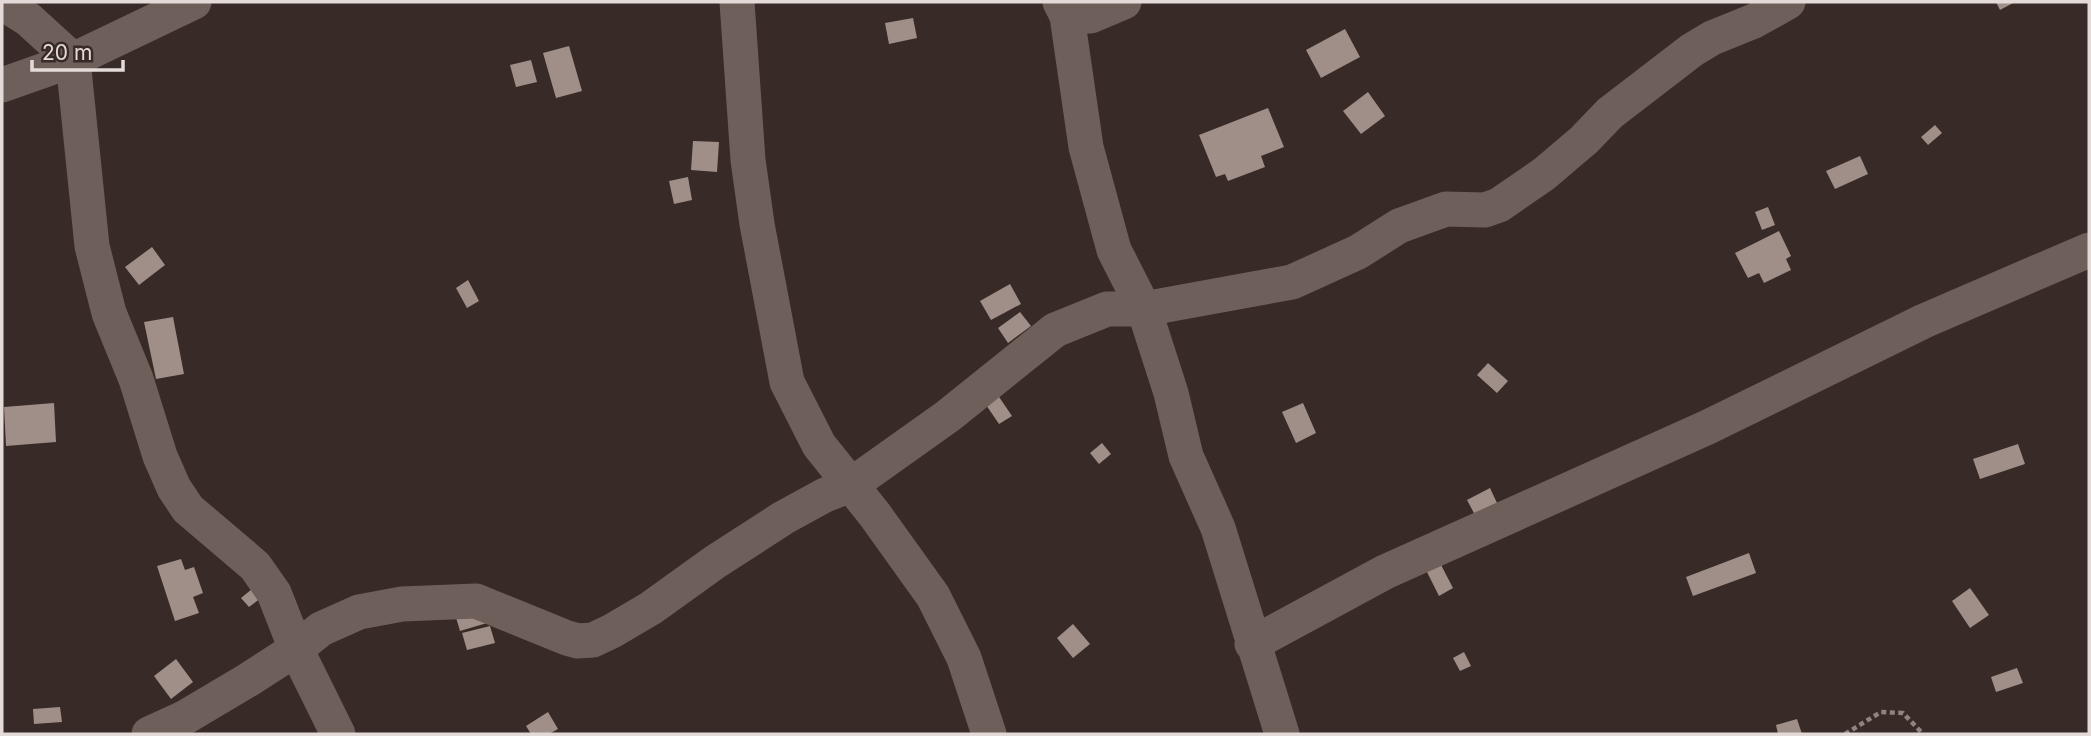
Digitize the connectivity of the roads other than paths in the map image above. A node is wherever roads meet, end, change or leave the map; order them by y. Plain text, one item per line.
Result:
1 (194, 2) edge
2 (737, 2) edge
3 (1124, 2) edge
4 (1788, 2) edge
5 (2, 3) edge
6 (1063, 9) edge
7 (73, 60) junction
8 (2, 85) edge
9 (2089, 250) edge
10 (1144, 309) junction
11 (851, 485) junction
12 (1252, 643) junction
13 (296, 649) junction
14 (149, 734) edge
15 (338, 734) edge
16 (989, 734) edge
17 (1282, 734) edge

1 - 7 street
2 - 11 street
3 - 6 street
4 - 10 street
5 - 7 street
6 - 10 street
7 - 8 street
7 - 13 street
9 - 12 street
10 - 11 street
10 - 12 street
11 - 13 street
11 - 16 street
12 - 17 street
13 - 14 street
13 - 15 street

